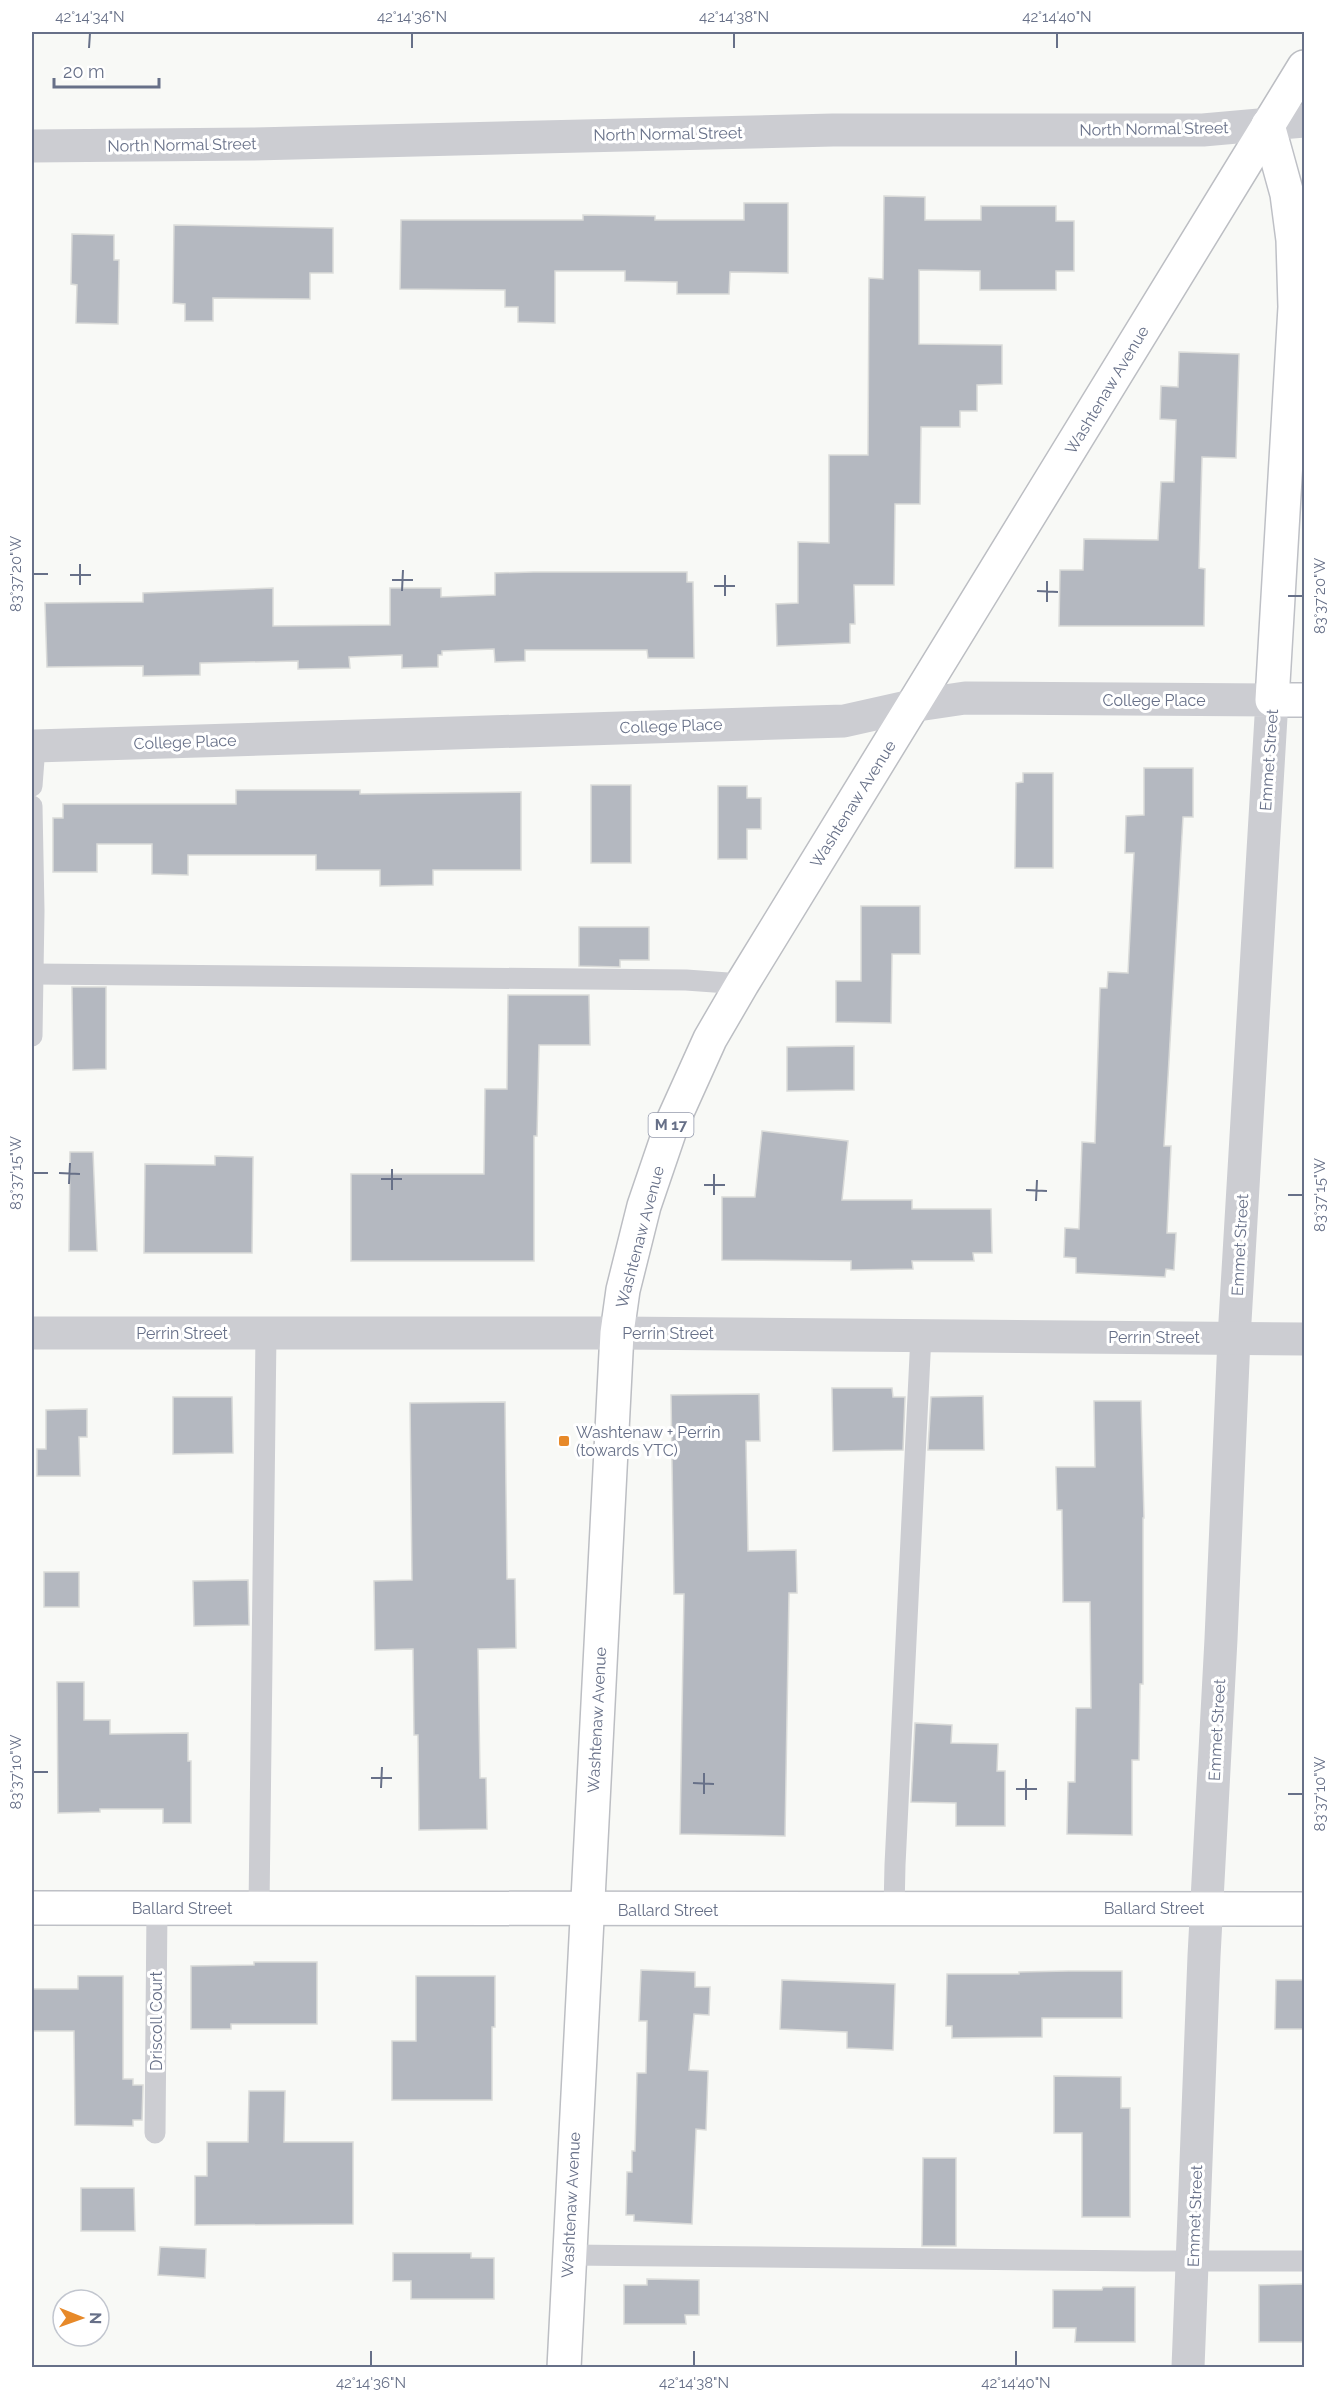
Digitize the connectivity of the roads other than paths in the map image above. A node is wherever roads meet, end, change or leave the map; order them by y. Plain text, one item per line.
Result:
1 (1305, 67) edge
2 (1305, 121) edge
3 (1268, 125) junction
4 (32, 146) edge
5 (1272, 700) junction
6 (1305, 700) edge
7 (911, 706) junction
8 (35, 747) joint
9 (32, 786) edge
10 (32, 806) edge
11 (33, 974) edge
12 (742, 984) junction
13 (32, 1036) edge
14 (32, 1333) edge
15 (266, 1333) junction
16 (617, 1333) junction
17 (921, 1335) junction
18 (1234, 1338) junction
19 (1305, 1339) edge
20 (32, 1908) edge
21 (157, 1908) junction
22 (260, 1908) junction
23 (1207, 1908) junction
24 (587, 1909) junction
25 (1305, 1909) edge
26 (894, 1910) junction
27 (155, 2133) dead end
28 (568, 2255) junction
29 (1193, 2261) junction
30 (1305, 2261) edge
31 (564, 2367) edge
32 (1188, 2367) edge

1 - 3 main road, Washtenaw Avenue / M 17
2 - 3 street, North Normal Street
3 - 4 street, North Normal Street
3 - 5 main road, Emmet Street
3 - 7 main road, Washtenaw Avenue / M 17
5 - 6 main road, College Place
5 - 7 street, College Place
5 - 18 street, Emmet Street
7 - 8 street, College Place
7 - 12 main road, Washtenaw Avenue / M 17
8 - 9 lane
10 - 11 lane
11 - 12 lane
11 - 13 lane
12 - 16 main road, Washtenaw Avenue / M 17
14 - 15 street, Perrin Street
15 - 16 street, Perrin Street
15 - 22 lane
16 - 17 street, Perrin Street
16 - 24 main road, Washtenaw Avenue / M 17
17 - 18 street, Perrin Street
17 - 26 lane
18 - 19 street, Perrin Street
18 - 23 street, Emmet Street
20 - 21 main road, Ballard Street
21 - 22 main road, Ballard Street
21 - 27 lane, Driscoll Court
22 - 24 main road, Ballard Street
23 - 25 main road, Ballard Street
23 - 26 main road, Ballard Street
23 - 29 street, Emmet Street
24 - 26 main road, Ballard Street
24 - 28 main road, Washtenaw Avenue / M 17
28 - 29 lane
28 - 31 main road, Washtenaw Avenue / M 17
29 - 30 lane
29 - 32 street, Emmet Street

